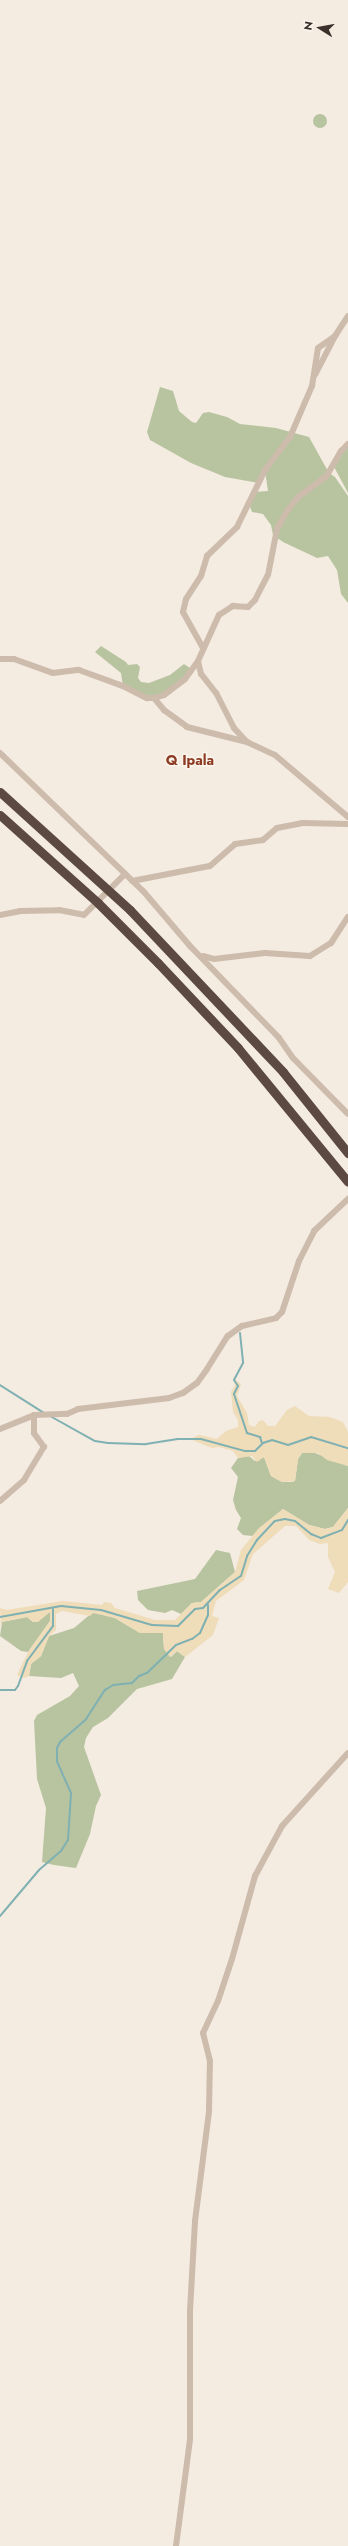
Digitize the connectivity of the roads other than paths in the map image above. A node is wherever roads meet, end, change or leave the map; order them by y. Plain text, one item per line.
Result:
1 (348, 316) edge
2 (348, 444) edge
3 (203, 648) junction
4 (0, 660) edge
5 (198, 661) junction
6 (154, 698) junction
7 (247, 742) junction
8 (0, 753) edge
9 (0, 792) edge
10 (0, 815) edge
11 (348, 817) edge
12 (348, 824) edge
13 (125, 874) junction
14 (132, 881) junction
15 (108, 891) junction
16 (98, 903) junction
17 (0, 915) edge
18 (348, 917) edge
19 (198, 953) junction
20 (348, 1114) edge
21 (348, 1153) edge
22 (348, 1182) edge
23 (348, 1199) edge
24 (34, 1415) junction
25 (0, 1429) edge
26 (0, 1501) edge
27 (348, 1753) edge
28 (176, 2546) edge

1 - 3 street
2 - 3 street
3 - 5 street
4 - 6 street
5 - 6 street
5 - 7 street
6 - 7 street
7 - 11 street
8 - 13 street
9 - 15 highway
10 - 16 highway
12 - 14 street
13 - 14 street
13 - 15 street
14 - 19 street
15 - 16 street
15 - 21 highway
16 - 17 street
16 - 22 highway
18 - 19 street
19 - 20 street
23 - 24 street
24 - 25 street
24 - 26 street
27 - 28 street

